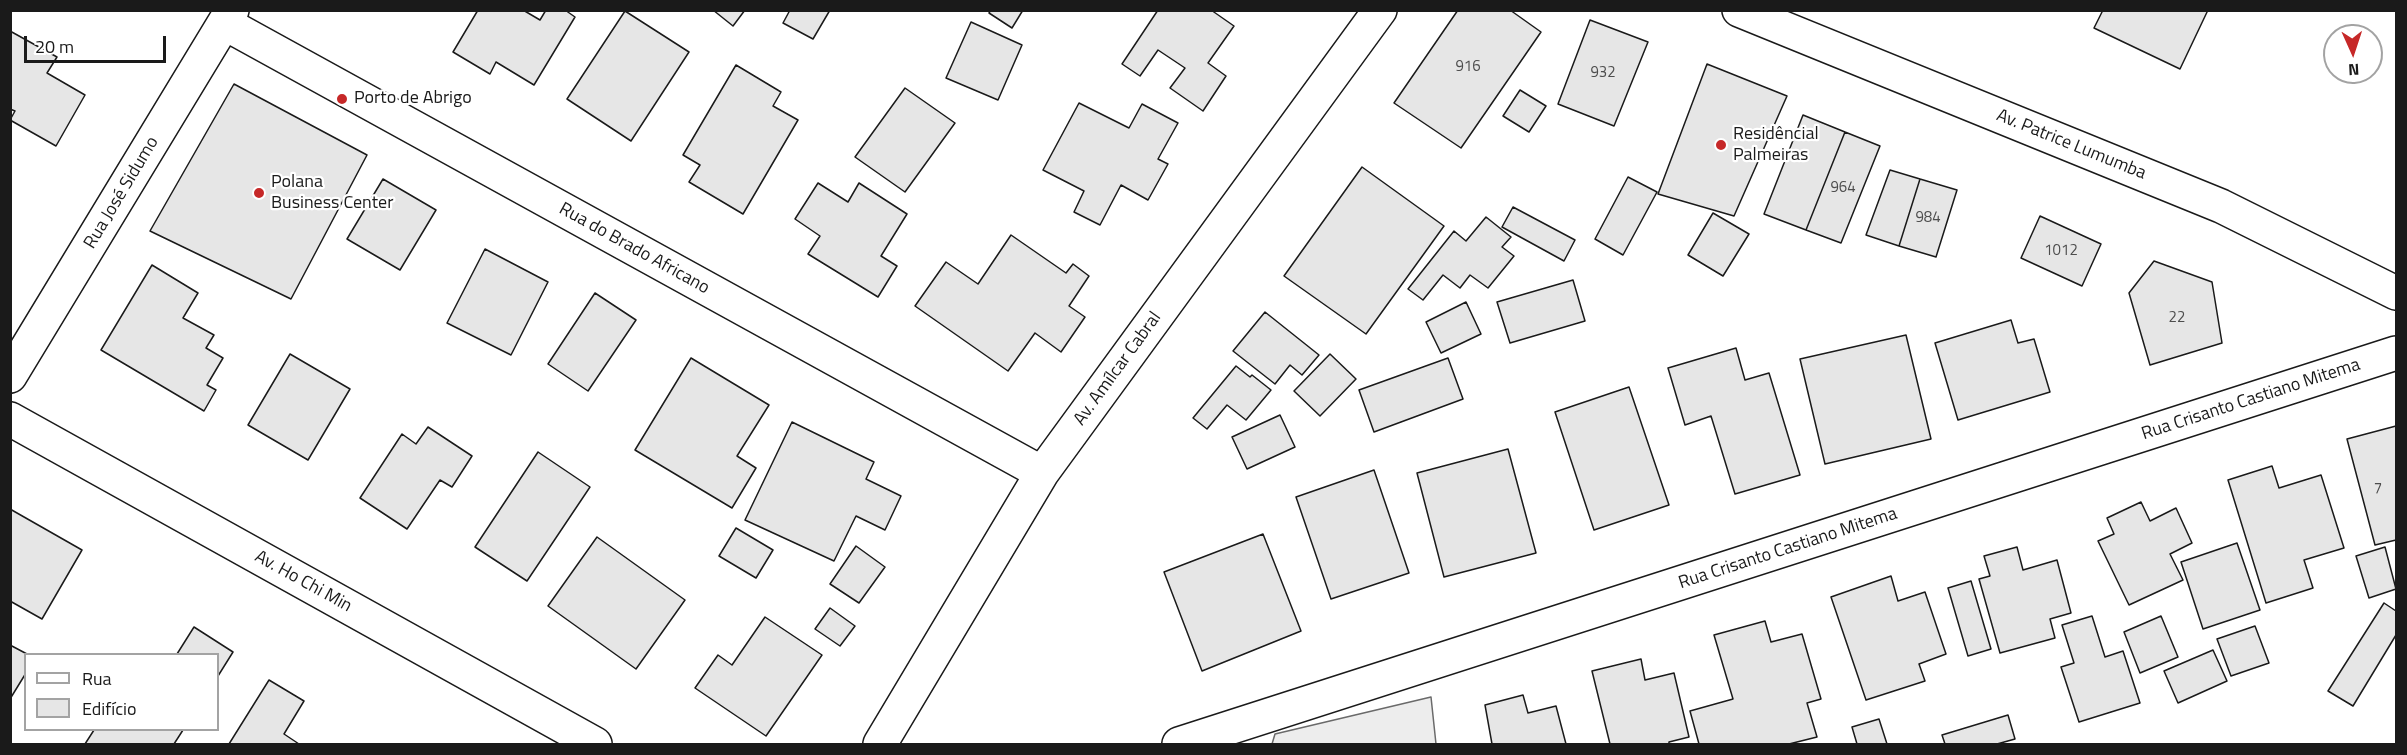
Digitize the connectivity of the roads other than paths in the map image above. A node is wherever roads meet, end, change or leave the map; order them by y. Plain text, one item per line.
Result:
1 (1380, 10) edge
2 (1739, 10) edge
3 (229, 17) edge
4 (2397, 292) edge
5 (2397, 353) edge
6 (10, 376) edge
7 (10, 419) edge
8 (1042, 473) junction
9 (595, 744) edge
10 (880, 744) edge
11 (1179, 744) edge

1 - 8 street, Av. Amílcar Cabral
2 - 4 street, Av. Patrice Lumumba
3 - 6 street, Rua José Sidumo
3 - 8 street, Rua do Brado Africano
5 - 11 street, Rua Crisanto Castiano Mitema
7 - 9 street, Av. Ho Chi Min
8 - 10 street, Av. Amílcar Cabral

